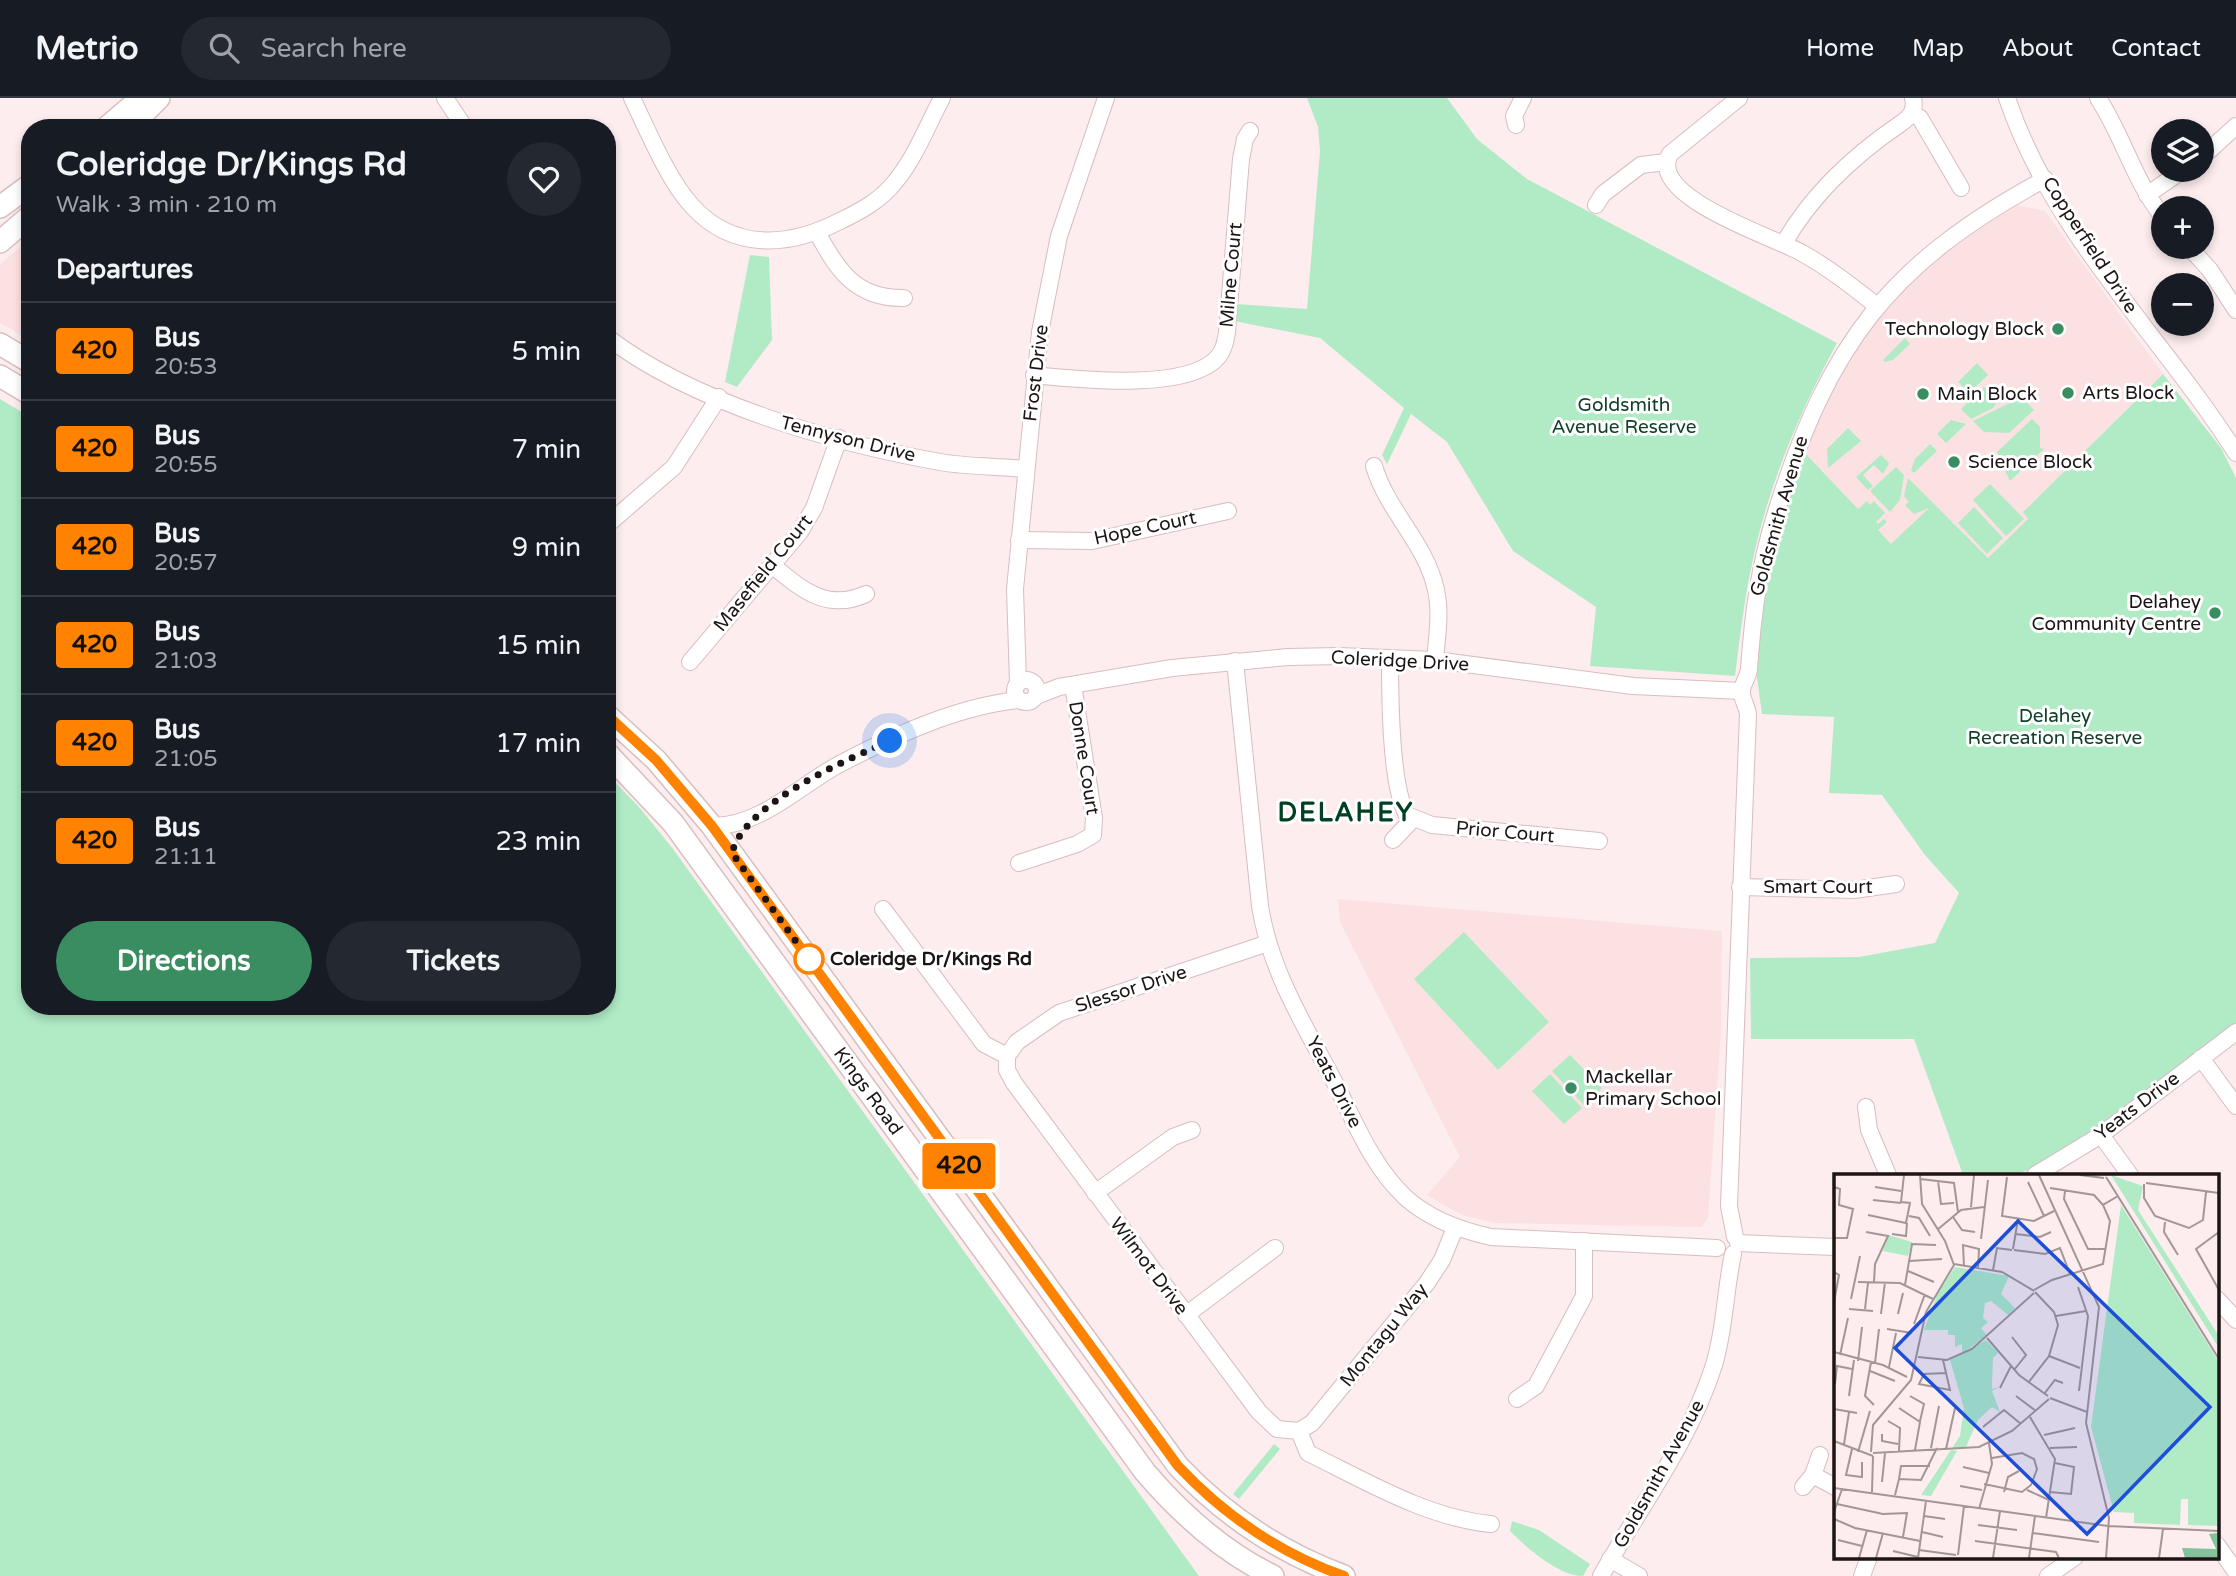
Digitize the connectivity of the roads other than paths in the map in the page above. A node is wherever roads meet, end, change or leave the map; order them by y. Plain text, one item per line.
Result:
1 (141, 98) edge
2 (159, 98) edge
3 (445, 98) edge
4 (632, 98) edge
5 (942, 98) edge
6 (1106, 98) edge
7 (1523, 98) edge
8 (1739, 98) edge
9 (2007, 98) edge
10 (2098, 98) edge
11 (1912, 105) edge
12 (126, 119) edge
13 (129, 119) edge
14 (459, 119) edge
15 (1516, 125) dead end
16 (2236, 126) edge
17 (1250, 131) dead end
18 (2214, 145) edge
19 (1666, 162) junction
20 (2045, 179) junction
21 (2166, 182) edge
22 (1961, 188) dead end
23 (21, 192) edge
24 (2147, 195) junction
25 (2151, 200) edge
26 (1596, 205) dead end
27 (0, 207) edge
28 (21, 210) edge
29 (0, 215) edge
30 (21, 224) edge
31 (817, 232) junction
32 (0, 242) edge
33 (1784, 243) junction
34 (2202, 259) edge
35 (2229, 283) edge
36 (904, 298) dead end
37 (1877, 306) junction
38 (2236, 310) edge
39 (616, 343) edge
40 (0, 344) edge
41 (21, 357) edge
42 (1034, 375) junction
43 (0, 376) edge
44 (0, 385) edge
45 (21, 389) edge
46 (21, 395) edge
47 (719, 397) junction
48 (839, 438) junction
49 (2236, 453) edge
50 (1374, 466) dead end
51 (1025, 469) junction
52 (1228, 511) dead end
53 (616, 518) edge
54 (1019, 540) junction
55 (772, 565) junction
56 (866, 594) dead end
57 (1390, 657) junction
58 (1235, 660) junction
59 (1434, 660) junction
60 (690, 662) dead end
61 (1066, 686) junction
62 (1025, 689) junction
63 (1742, 691) junction
64 (616, 723) edge
65 (616, 763) edge
66 (752, 818) junction
67 (1412, 820) junction
68 (712, 826) junction
69 (1393, 841) dead end
70 (1599, 841) dead end
71 (732, 853) junction
72 (1019, 863) dead end
73 (1896, 884) dead end
74 (1740, 887) junction
75 (883, 908) dead end
76 (1268, 943) junction
77 (2236, 1032) edge
78 (1007, 1055) junction
79 (2201, 1058) junction
80 (2236, 1106) edge
81 (1866, 1107) dead end
82 (1192, 1129) dead end
83 (2101, 1135) junction
84 (1888, 1174) edge
85 (2037, 1174) edge
86 (2129, 1174) edge
87 (1095, 1193) junction
88 (1455, 1228) junction
89 (1584, 1241) junction
90 (1728, 1245) junction
91 (1834, 1247) edge
92 (1275, 1248) dead end
93 (2218, 1299) edge
94 (1185, 1315) junction
95 (2236, 1320) edge
96 (1517, 1399) dead end
97 (1299, 1432) junction
98 (1819, 1455) dead end
99 (1834, 1487) edge
100 (1491, 1524) dead end
101 (2218, 1546) edge
102 (1869, 1558) edge
103 (2074, 1558) edge
104 (1611, 1559) junction
105 (2236, 1572) edge
106 (1273, 1576) edge
107 (1344, 1576) edge
108 (1601, 1576) edge
109 (1639, 1576) edge
110 (1862, 1576) edge
111 (2048, 1576) edge

1 - 12 main road
2 - 13 main road
3 - 14 street
4 - 31 street
5 - 31 street
6 - 42 street, Frost Drive
7 - 15 street
8 - 19 street
9 - 20 street, Copperfield Drive
10 - 24 street
11 - 22 street
11 - 33 street
16 - 18 street
17 - 42 street, Milne Court
19 - 26 street
19 - 33 street
20 - 37 street, Goldsmith Avenue
20 - 49 street, Copperfield Drive
21 - 24 street
23 - 27 main road
24 - 25 street
28 - 29 main road
30 - 32 main road
31 - 36 street
33 - 37 street
34 - 35 street
35 - 38 street
37 - 63 street, Goldsmith Avenue
39 - 47 street, Tennyson Drive
40 - 41 main road
42 - 51 street, Frost Drive
43 - 45 main road
44 - 46 main road
47 - 48 street, Tennyson Drive
47 - 53 street
48 - 51 street, Tennyson Drive
48 - 55 street, Masefield Court
50 - 59 street
51 - 54 street, Frost Drive
52 - 54 street, Hope Court
54 - 62 street, Frost Drive
55 - 56 street
55 - 60 street, Masefield Court
57 - 58 street, Coleridge Drive
57 - 59 street, Coleridge Drive
57 - 67 street
58 - 61 street, Coleridge Drive
58 - 76 street, Yeats Drive
59 - 63 street, Coleridge Drive
61 - 62 street, Coleridge Drive
61 - 72 street, Donne Court
62 - 66 street, Coleridge Drive
63 - 74 street, Goldsmith Avenue
64 - 68 main road, Kings Road
65 - 106 main road, Kings Road
66 - 68 street, Coleridge Drive
66 - 71 street, Coleridge Drive
67 - 69 street
67 - 70 street, Prior Court
68 - 71 main road, Kings Road
71 - 107 main road, Kings Road
73 - 74 street, Smart Court
74 - 90 street, Goldsmith Avenue
75 - 78 street
76 - 78 street, Slessor Drive
76 - 88 street, Yeats Drive
77 - 79 street, Yeats Drive
78 - 87 street, Wilmot Drive
79 - 80 street
79 - 83 street, Yeats Drive
81 - 84 street
82 - 87 street
83 - 85 street, Yeats Drive
83 - 86 street
87 - 94 street, Wilmot Drive
88 - 89 street, Yeats Drive
88 - 97 street, Montagu Way
89 - 90 street, Yeats Drive
89 - 96 street
90 - 91 street, Yeats Drive
90 - 104 street, Goldsmith Avenue
92 - 94 street
93 - 95 street
94 - 97 street, Wilmot Drive
97 - 100 street
98 - 99 street
101 - 105 street
102 - 110 street
103 - 111 street
104 - 108 street, Goldsmith Avenue
104 - 109 street

